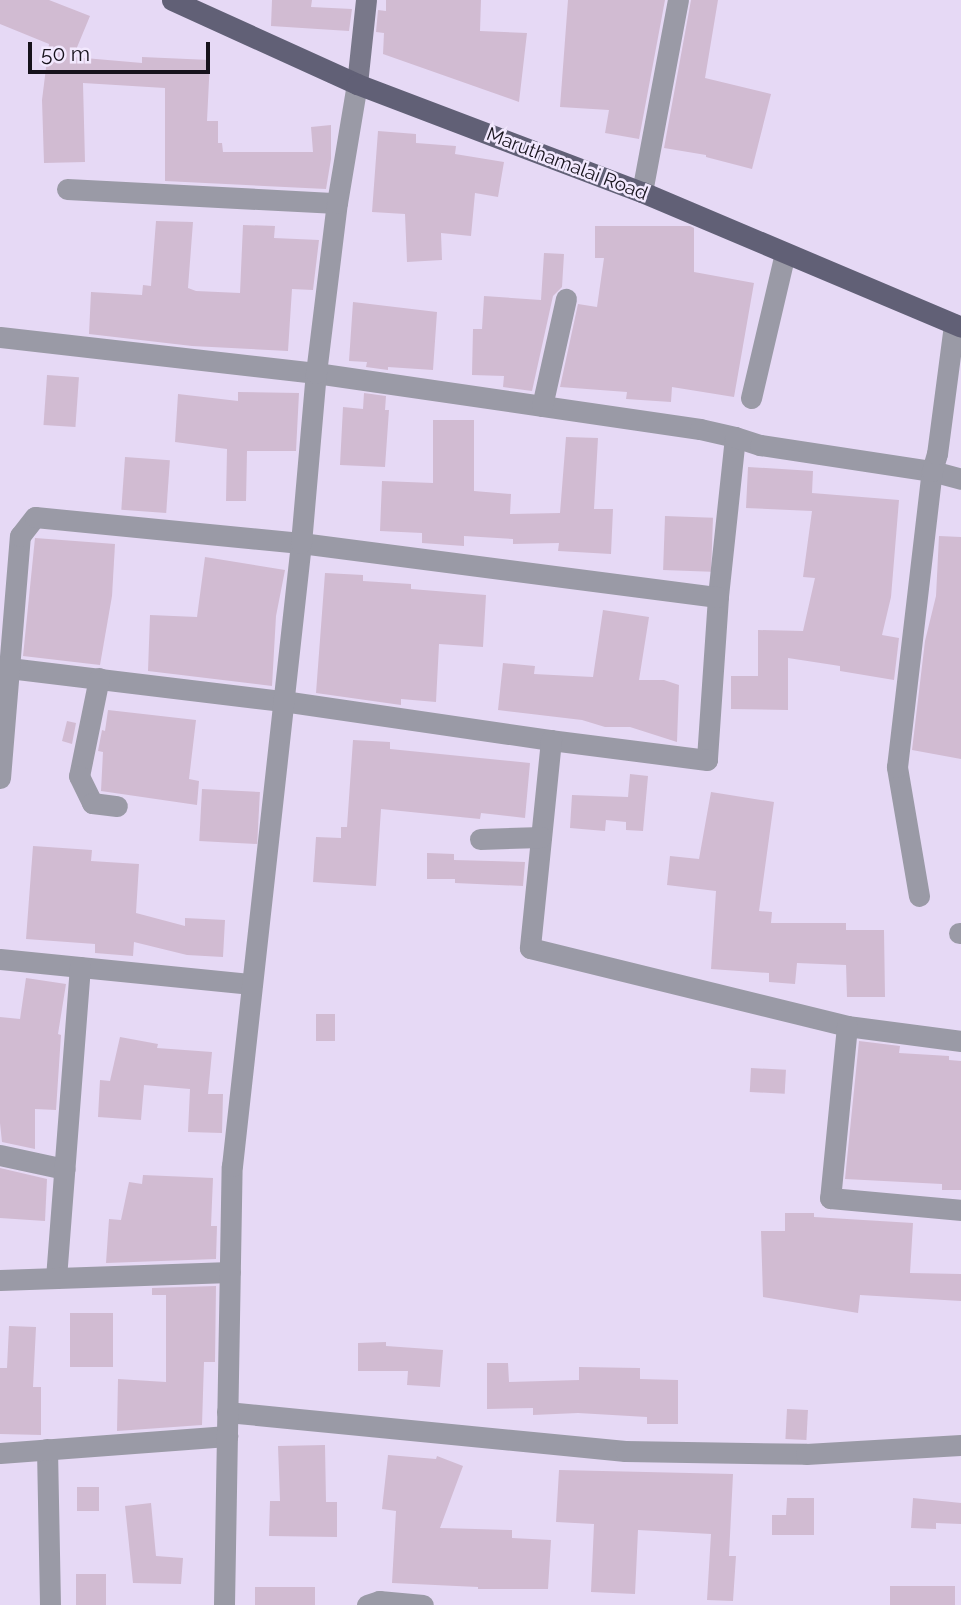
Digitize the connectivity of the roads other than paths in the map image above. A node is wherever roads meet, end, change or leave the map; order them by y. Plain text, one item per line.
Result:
1 (172, 0) edge
2 (366, 0) edge
3 (678, 0) edge
4 (357, 84) junction
5 (67, 189) dead end
6 (642, 192) junction
7 (337, 202) junction
8 (785, 253) junction
9 (566, 299) dead end
10 (958, 326) edge
11 (0, 337) edge
12 (316, 373) junction
13 (751, 398) dead end
14 (542, 406) junction
15 (735, 437) junction
16 (932, 471) junction
17 (961, 479) edge
18 (301, 543) junction
19 (718, 597) junction
20 (9, 667) junction
21 (99, 678) junction
22 (283, 701) junction
23 (551, 740) junction
24 (0, 778) edge
25 (117, 806) dead end
26 (541, 836) junction
27 (480, 839) dead end
28 (919, 896) dead end
29 (0, 959) edge
30 (80, 967) junction
31 (252, 984) junction
32 (847, 1026) junction
33 (961, 1041) edge
34 (0, 1155) edge
35 (64, 1169) junction
36 (961, 1210) edge
37 (230, 1272) junction
38 (56, 1278) junction
39 (0, 1280) edge
40 (227, 1412) junction
41 (227, 1436) junction
42 (961, 1445) edge
43 (47, 1450) junction
44 (0, 1453) edge
45 (50, 1605) edge
46 (224, 1605) edge
47 (367, 1605) edge
48 (423, 1605) edge

1 - 4 main road, Maruthamalai Road
2 - 4 main road
3 - 6 street
4 - 6 main road, Maruthamalai Road
4 - 7 street
5 - 7 street
6 - 8 main road, Maruthamalai Road
7 - 12 street
8 - 10 main road, Maruthamalai Road
8 - 13 street
9 - 14 street
10 - 16 street
11 - 12 street
12 - 14 street
12 - 18 street
14 - 15 street
15 - 16 street
15 - 19 street
16 - 17 street
16 - 28 street
18 - 19 street
18 - 20 street
18 - 22 street
19 - 23 street
20 - 21 street
20 - 24 street
21 - 22 street
21 - 25 street
22 - 23 street
22 - 31 street
23 - 26 street
26 - 27 street
26 - 32 street
29 - 30 street
30 - 31 street
30 - 35 street
31 - 37 street
32 - 33 street
32 - 36 street
34 - 35 street
35 - 38 street
37 - 38 street
37 - 40 street
38 - 39 street
40 - 41 street
40 - 42 street
41 - 43 street
41 - 46 street
43 - 44 street
43 - 45 street
47 - 48 street

